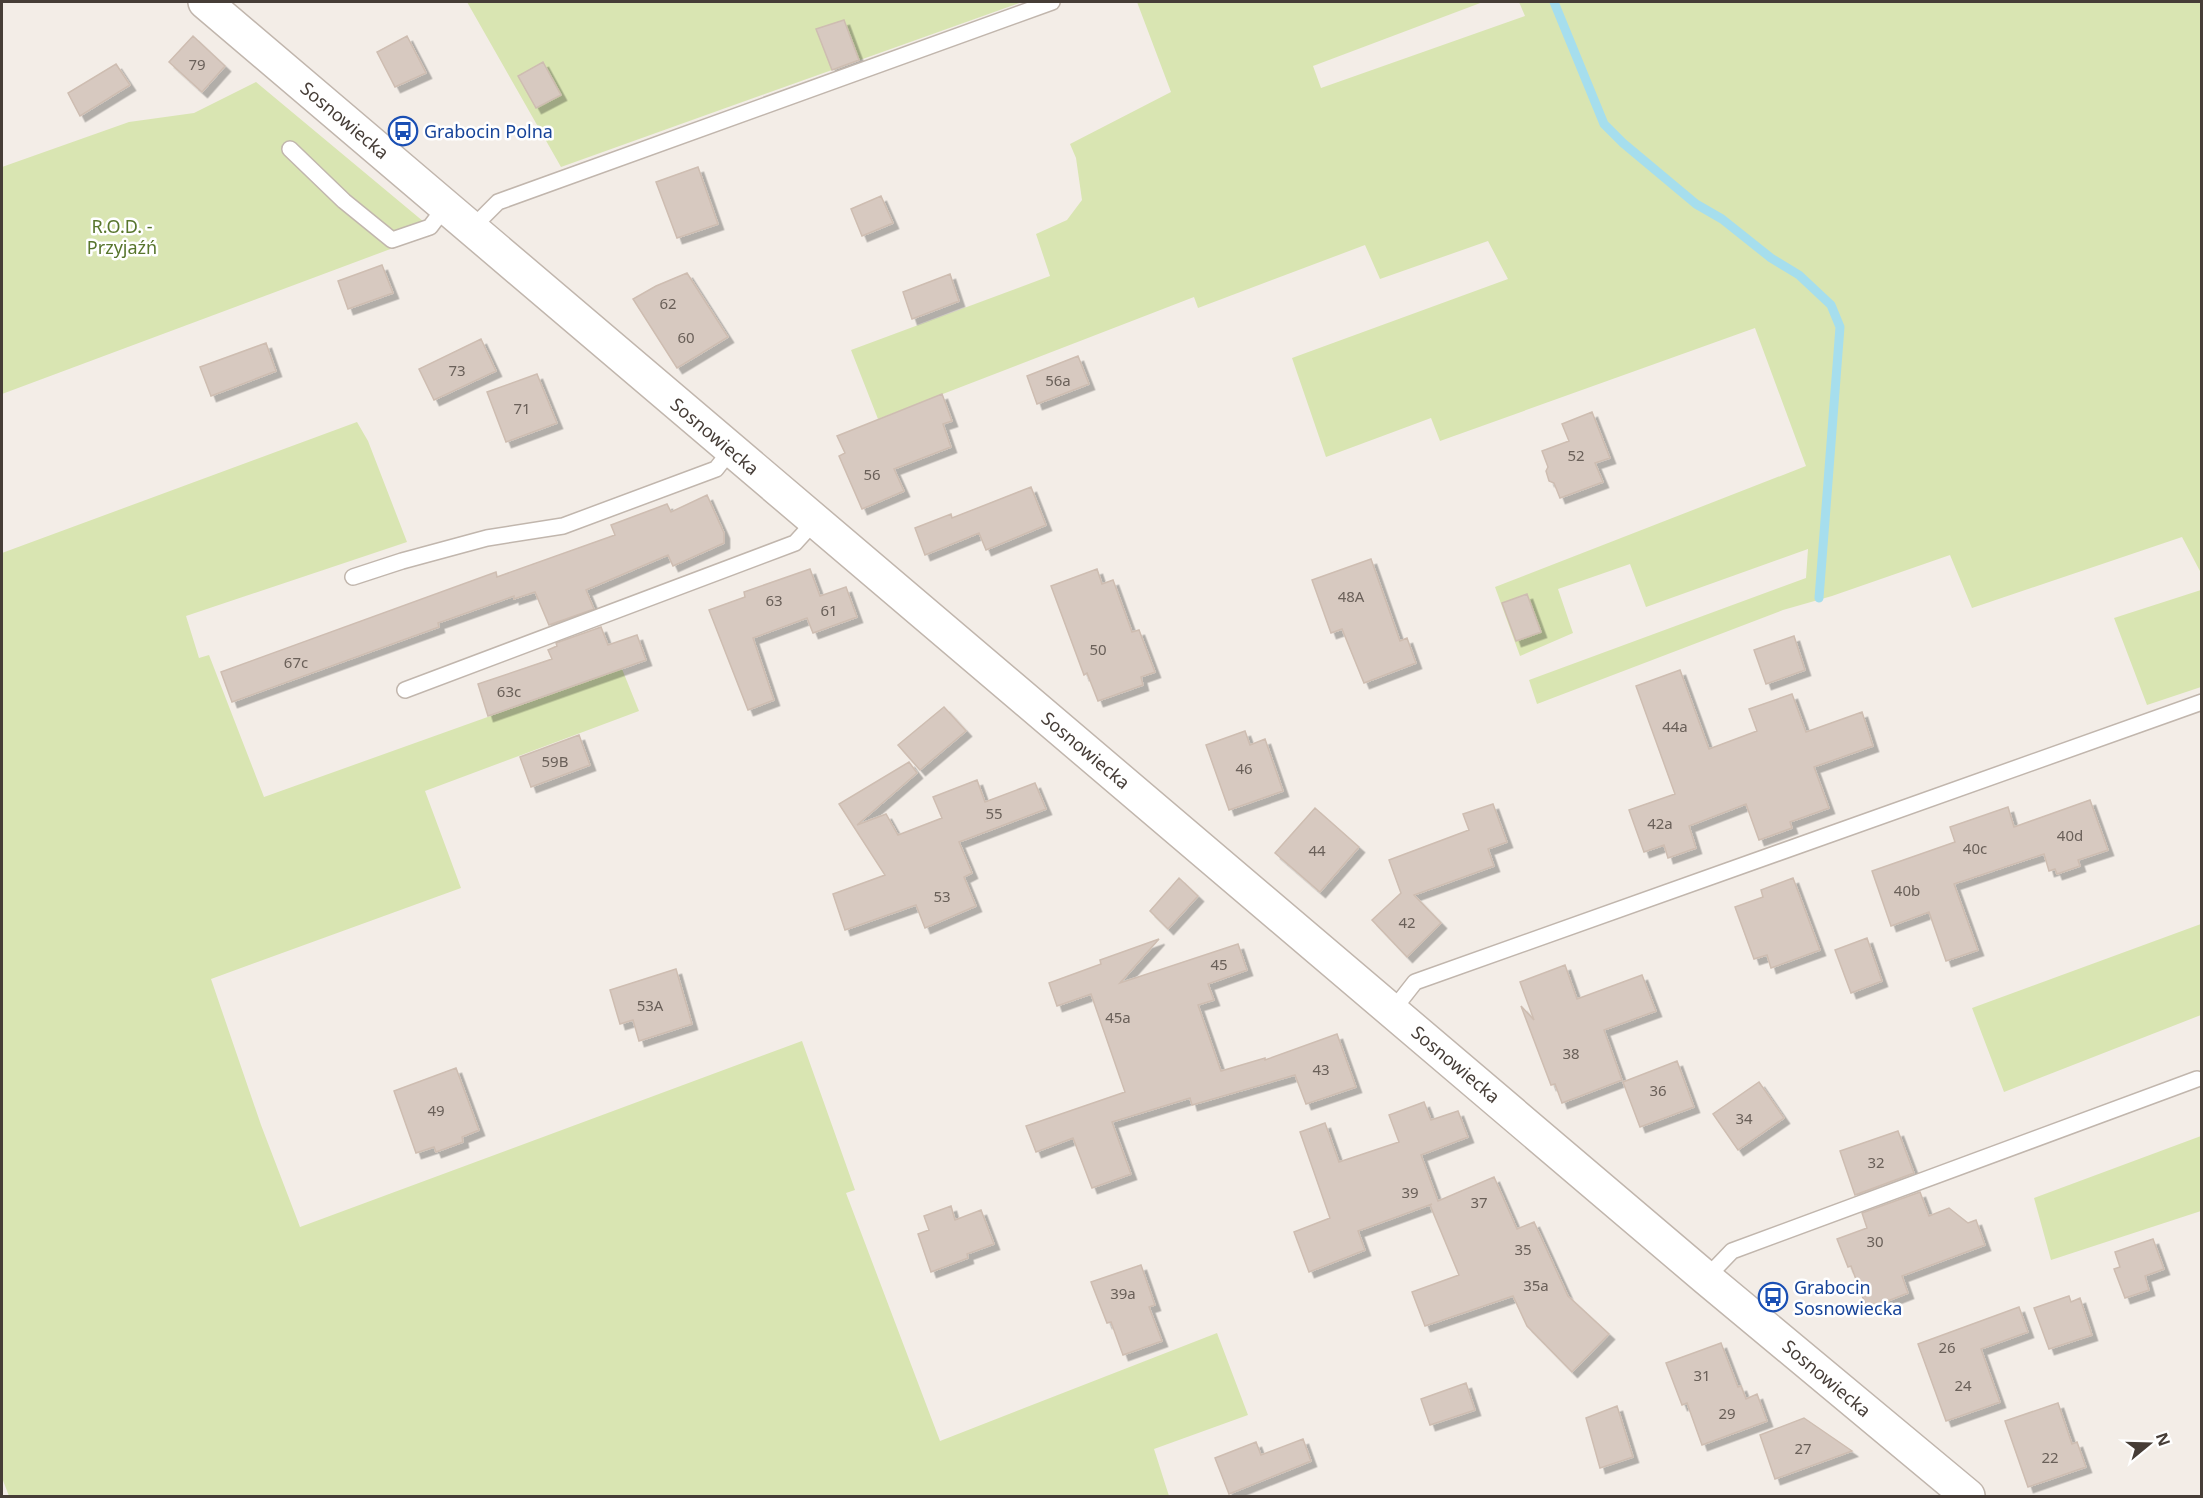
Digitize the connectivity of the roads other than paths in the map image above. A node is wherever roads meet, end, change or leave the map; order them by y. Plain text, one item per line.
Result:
1 (205, 2) edge
2 (1052, 2) edge
3 (290, 149) dead end
4 (446, 206) junction
5 (472, 228) junction
6 (731, 450) junction
7 (815, 521) junction
8 (353, 577) dead end
9 (405, 690) dead end
10 (2202, 702) edge
11 (1393, 1010) junction
12 (2197, 1079) dead end
13 (1706, 1278) junction
14 (1968, 1497) edge

1 - 4 street, Sosnowiecka
2 - 5 lane
3 - 4 lane
4 - 5 street, Sosnowiecka
5 - 6 street, Sosnowiecka
6 - 7 street, Sosnowiecka
6 - 8 lane
7 - 9 lane
7 - 11 street, Sosnowiecka
10 - 11 lane
11 - 13 street, Sosnowiecka
12 - 13 lane
13 - 14 street, Sosnowiecka

